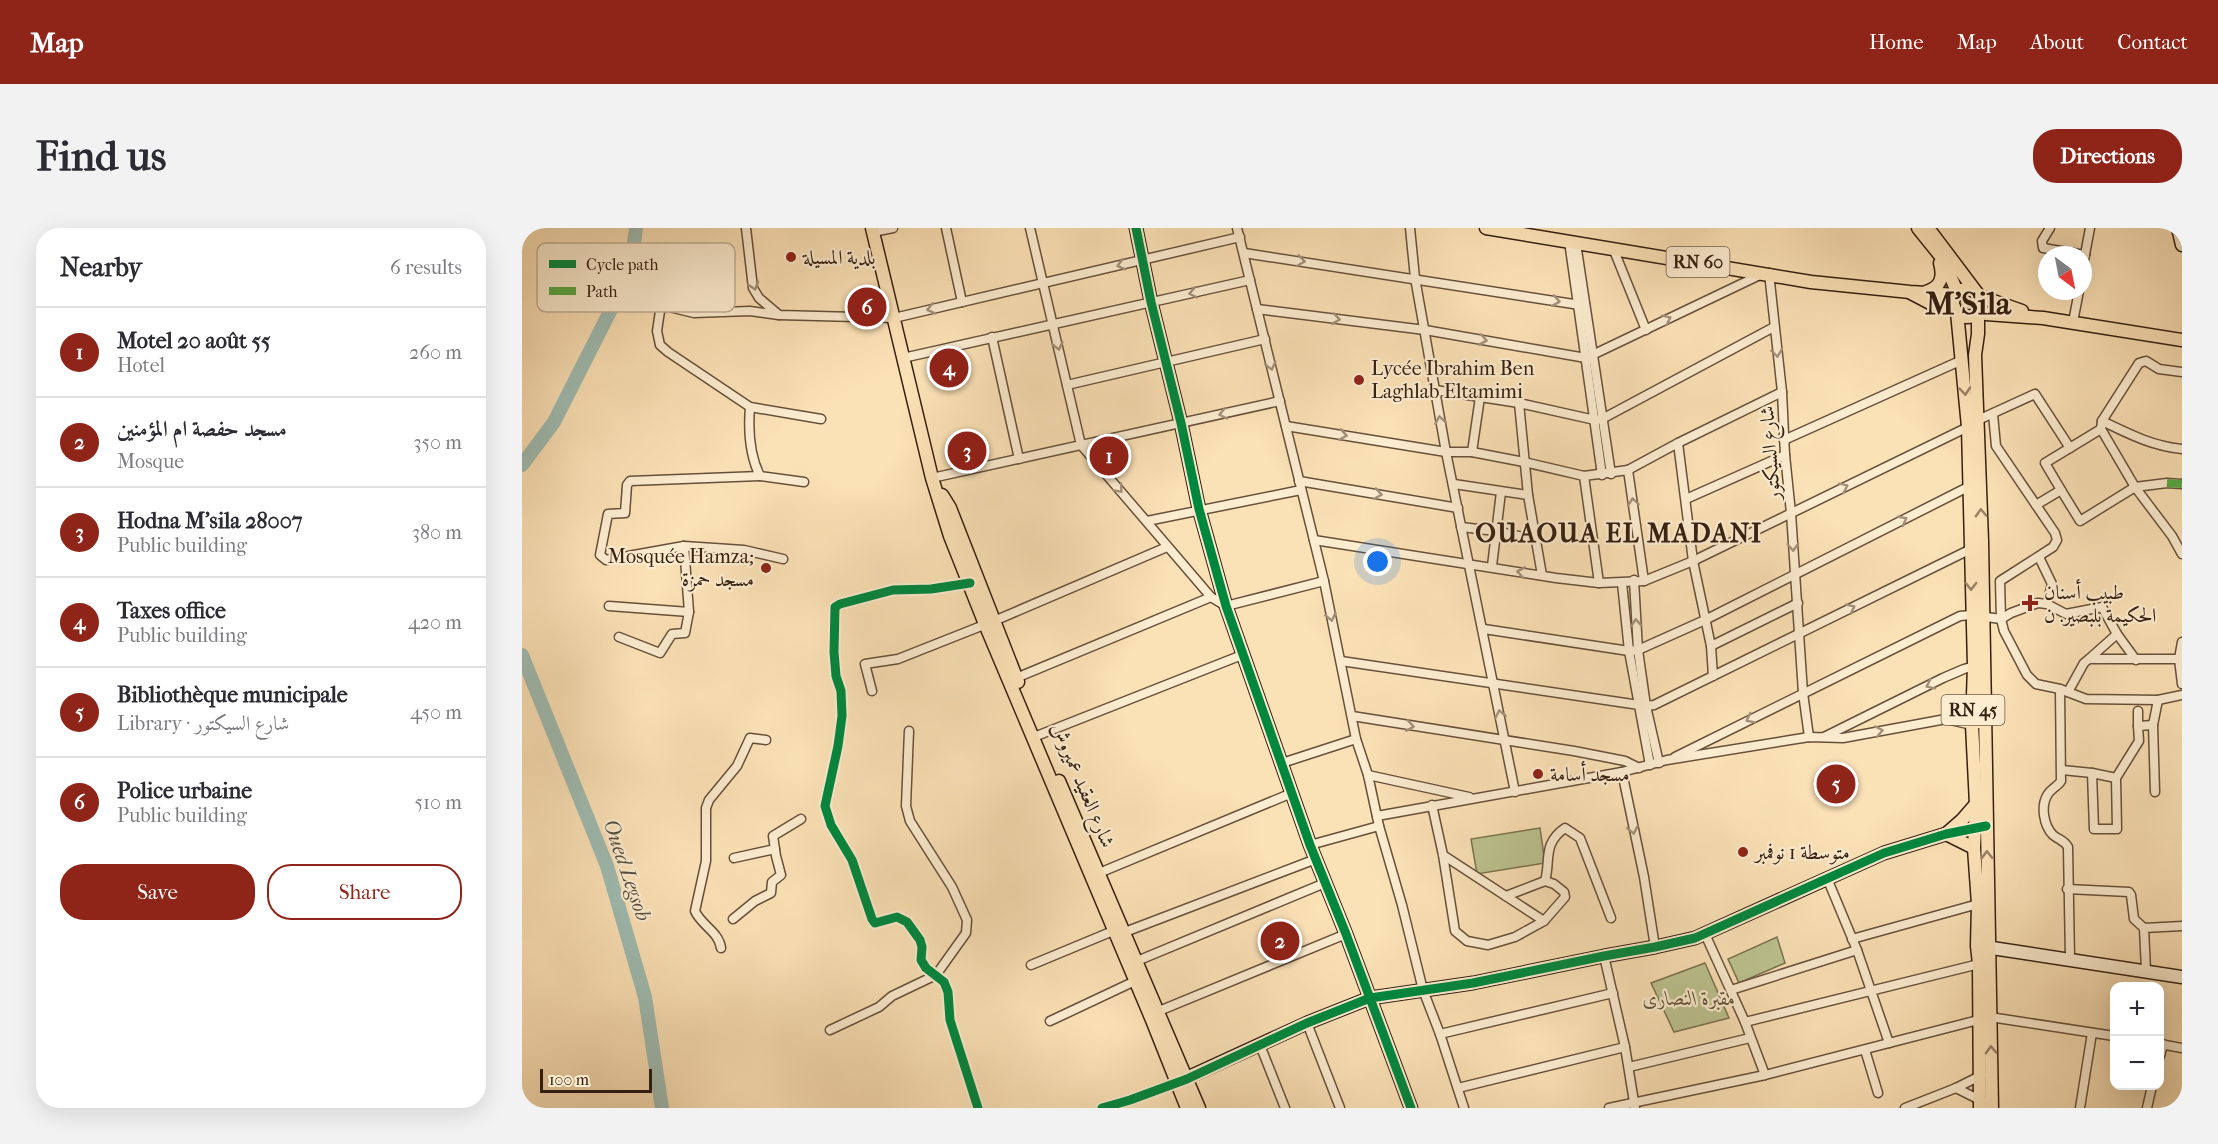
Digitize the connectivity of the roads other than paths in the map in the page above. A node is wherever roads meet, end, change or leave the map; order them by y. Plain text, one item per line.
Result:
1 (746, 228) edge
2 (893, 228) edge
3 (946, 228) edge
4 (1030, 228) edge
5 (1136, 228) edge
6 (1410, 228) edge
7 (1486, 228) edge
8 (1918, 228) edge
9 (1928, 228) edge
10 (2050, 228) edge
11 (2090, 228) edge
12 (2178, 228) edge
13 (1504, 229) edge
14 (873, 230) edge
15 (1238, 233) edge
16 (1573, 242) junction
17 (2182, 244) edge
18 (1932, 245) junction
19 (2043, 246) edge
20 (2087, 246) edge
21 (1612, 248) junction
22 (1244, 253) junction
23 (1142, 259) junction
24 (1957, 266) junction
25 (1766, 273) junction
26 (1415, 278) junction
27 (1250, 280) junction
28 (1044, 285) junction
29 (1978, 294) junction
30 (1928, 297) junction
31 (2077, 300) edge
32 (962, 302) junction
33 (1151, 302) junction
34 (1956, 302) junction
35 (1582, 304) junction
36 (1257, 309) junction
37 (2005, 310) junction
38 (660, 312) edge
39 (690, 312) edge
40 (1978, 312) junction
41 (779, 315) junction
42 (894, 318) junction
43 (2073, 322) junction
44 (1053, 324) junction
45 (1774, 327) junction
46 (1425, 330) junction
47 (1646, 330) junction
48 (1960, 333) junction
49 (1978, 334) junction
50 (992, 337) junction
51 (1264, 339) junction
52 (2182, 340) edge
53 (1589, 357) junction
54 (903, 358) junction
55 (1962, 360) junction
56 (1166, 362) junction
57 (2182, 372) edge
58 (1067, 385) junction
59 (1435, 390) junction
60 (1782, 392) junction
61 (1480, 397) junction
62 (1280, 401) junction
63 (1519, 403) junction
64 (750, 407) junction
65 (1993, 414) junction
66 (821, 419) dead end
67 (1599, 419) junction
68 (1181, 423) junction
69 (1973, 423) junction
70 (2102, 425) junction
71 (1286, 426) junction
72 (1784, 440) junction
73 (1678, 443) junction
74 (1081, 445) junction
75 (2070, 448) junction
76 (2182, 449) edge
77 (1446, 452) junction
78 (1472, 452) junction
79 (1785, 455) junction
80 (1019, 459) junction
81 (1524, 462) junction
82 (1628, 470) junction
83 (1607, 474) junction
84 (760, 476) junction
85 (1584, 477) junction
86 (932, 478) junction
87 (804, 482) dead end
88 (1454, 484) junction
89 (2182, 484) edge
90 (1300, 486) junction
91 (1968, 487) junction
92 (2135, 487) junction
93 (2061, 489) junction
94 (1501, 492) junction
95 (1528, 495) junction
96 (1686, 499) junction
97 (2036, 505) junction
98 (1458, 508) junction
99 (1199, 509) junction
100 (1791, 513) junction
101 (1147, 521) junction
102 (1461, 527) junction
103 (1496, 531) junction
104 (1314, 540) junction
105 (1537, 540) junction
106 (684, 546) junction
107 (1167, 547) junction
108 (1971, 549) junction
109 (2182, 554) edge
110 (2039, 557) junction
111 (783, 559) dead end
112 (1694, 561) junction
113 (1469, 564) junction
114 (1492, 566) junction
115 (1795, 574) junction
116 (1542, 575) junction
117 (1634, 580) junction
118 (1324, 581) junction
119 (1644, 581) junction
120 (970, 583) junction
121 (1599, 583) junction
122 (1622, 583) junction
123 (1211, 597) junction
124 (1798, 603) junction
125 (2047, 604) junction
126 (609, 606) dead end
127 (1227, 606) junction
128 (689, 612) junction
129 (1977, 615) junction
130 (2001, 619) junction
131 (1705, 620) junction
132 (990, 623) junction
133 (1484, 629) junction
134 (1799, 633) junction
135 (2117, 634) junction
136 (619, 638) dead end
137 (2182, 642) edge
138 (1712, 646) junction
139 (1634, 651) junction
140 (1242, 655) junction
141 (2089, 659) junction
142 (2179, 659) junction
143 (2136, 660) junction
144 (1341, 661) junction
145 (1979, 665) junction
146 (1713, 676) junction
147 (1016, 678) junction
148 (1494, 683) junction
149 (2182, 684) edge
150 (2064, 690) junction
151 (872, 691) dead end
152 (1803, 693) junction
153 (2182, 695) edge
154 (2158, 700) junction
155 (1642, 705) junction
156 (2138, 711) dead end
157 (1353, 716) junction
158 (1978, 724) junction
159 (2153, 725) junction
160 (2138, 726) junction
161 (909, 731) dead end
162 (1040, 735) junction
163 (1809, 737) junction
164 (1821, 739) junction
165 (766, 740) dead end
166 (1356, 740) junction
167 (1505, 740) junction
168 (1282, 763) junction
169 (1659, 763) junction
170 (1639, 768) junction
171 (2062, 770) junction
172 (1622, 772) junction
173 (2092, 773) junction
174 (1368, 775) junction
175 (2116, 778) junction
176 (1515, 792) junction
177 (2155, 792) dead end
178 (1292, 793) junction
179 (1475, 798) junction
180 (1976, 804) junction
181 (1432, 805) junction
182 (1377, 816) junction
183 (801, 819) dead end
184 (1379, 825) junction
185 (1980, 827) junction
186 (1946, 834) junction
187 (1310, 845) junction
188 (1974, 848) junction
189 (775, 849) junction
190 (1443, 855) junction
191 (734, 858) dead end
192 (1316, 859) junction
193 (1099, 873) junction
194 (1827, 878) junction
195 (1545, 881) junction
196 (1325, 883) junction
197 (2067, 889) junction
198 (1506, 896) junction
199 (1978, 904) junction
200 (1611, 918) dead end
201 (733, 920) dead end
202 (1544, 921) junction
203 (2182, 926) edge
204 (2144, 928) junction
205 (1119, 931) junction
206 (1346, 934) junction
207 (1705, 934) junction
208 (1852, 939) junction
209 (1983, 946) junction
210 (1655, 947) junction
211 (722, 948) dead end
212 (1857, 950) junction
213 (1604, 956) junction
214 (2070, 959) junction
215 (1137, 961) junction
216 (1980, 964) junction
217 (1031, 965) dead end
218 (2146, 971) junction
219 (936, 975) junction
220 (2182, 977) edge
221 (1135, 981) junction
222 (1423, 990) junction
223 (1731, 990) junction
224 (1871, 990) junction
225 (1613, 993) junction
226 (1370, 998) junction
227 (1159, 1011) junction
228 (1984, 1019) junction
229 (1050, 1022) dead end
230 (1744, 1022) junction
231 (1306, 1023) junction
232 (830, 1030) dead end
233 (2092, 1033) junction
234 (1440, 1034) junction
235 (2110, 1035) edge
236 (1750, 1038) junction
237 (1889, 1043) junction
238 (1260, 1045) junction
239 (2164, 1045) edge
240 (1626, 1047) junction
241 (2182, 1048) edge
242 (1865, 1050) junction
243 (1629, 1067) junction
244 (1765, 1075) junction
245 (1985, 1075) junction
246 (1182, 1080) junction
247 (1458, 1088) junction
248 (1956, 1088) junction
249 (2151, 1090) edge
250 (1878, 1093) dead end
251 (1634, 1105) edge
252 (1986, 1105) edge
253 (978, 1108) edge
254 (1102, 1108) edge
255 (1187, 1108) edge
256 (1198, 1108) edge
257 (1285, 1108) edge
258 (1340, 1108) edge
259 (1411, 1108) edge
260 (1464, 1108) edge
261 (1609, 1108) edge
262 (1905, 1108) edge
263 (2080, 1108) edge
264 (2147, 1108) edge

1 -> 41 street
2 - 14 street
3 - 32 street
4 - 28 street
5 - 23 street
6 - 26 street
7 - 13 main road, RN 60
8 - 18 main road, RN 45
9 - 24 main road
10 - 19 street
11 - 20 street
12 - 17 street
13 - 16 main road, RN 60
14 - 42 main road, شارع العقيد عميروش
15 - 22 street
15 - 23 street
16 - 21 main road, RN 60
16 - 35 street
18 - 30 main road
18 - 34 main road, RN 45
21 - 25 main road, RN 60
21 - 47 street
22 -> 26 street
22 - 27 street
23 -> 28 street
23 - 33 street
24 - 29 main road
24 - 37 main road
25 - 30 main road, RN 60
25 - 45 street, شارع السيكتور
47 -> 25 street
26 -> 35 street
26 - 46 street
27 -> 33 street
27 - 36 street
28 - 32 street
28 - 44 street
29 - 34 main road
29 - 37 main road
29 - 40 main road
30 - 34 main road, RN 60
30 - 48 main road
31 - 43 street
32 -> 42 street
33 - 44 street
33 - 56 street
34 - 40 main road
34 - 48 main road, RN 45
35 - 53 street
36 -> 46 street
36 - 51 street
37 - 40 main road
37 - 43 main road
37 - 49 main road
38 - 64 street
39 - 41 street
40 - 49 main road, RN 45
41 - 42 street
42 - 54 main road, شارع العقيد عميروش
43 - 52 main road
44 - 50 street
44 -> 58 street
45 -> 60 street, شارع السيكتور
45 - 67 street
46 -> 53 street
46 - 59 street
47 - 53 street
48 - 55 main road, RN 45
49 - 69 main road, RN 45
50 - 54 street
50 - 80 street
51 - 56 street
51 -> 62 street
53 - 67 street
54 - 86 main road, شارع العقيد عميروش
55 -> 69 main road, RN 45
55 - 72 street
56 - 58 street
56 - 68 street
57 - 70 street
58 - 74 street
59 - 61 street
77 -> 59 street
60 - 72 street, شارع السيكتور
60 - 73 street
61 - 63 street
61 - 78 street
62 -> 68 street
62 - 71 street
63 - 67 street
63 - 81 street
64 - 66 street
64 - 84 street
65 - 69 street
65 - 75 street
65 - 97 street
67 - 83 street
68 - 74 street
68 - 99 street
69 - 91 main road, RN 45
100 -> 69 street
129 -> 69 main road, RN 45
70 - 75 street
70 - 76 street
70 - 92 street
71 -> 77 street
71 - 90 street
72 - 79 street, شارع السيكتور
73 - 82 street
73 - 96 street
74 - 80 street
74 -> 101 street
75 - 93 street
77 - 78 street
77 - 88 street
78 - 81 street
79 - 96 street
79 - 100 street, شارع السيكتور
80 - 86 street
81 - 85 street
81 - 95 street
82 - 83 street
119 -> 82 street
83 - 85 street
84 - 87 street
84 - 106 street
85 - 121 street
86 - 120 main road, شارع العقيد عميروش
86 - 132 main road, شارع العقيد عميروش
88 - 94 street
88 - 98 street
89 - 92 street
90 -> 98 street
90 - 99 street
90 - 104 street
91 - 108 main road, RN 45
115 -> 91 street
92 - 93 street
92 - 109 street
93 - 97 street
94 - 95 street
94 - 103 street
95 - 105 street
96 - 112 street
97 - 110 street
98 - 102 street
99 - 101 street
99 - 127 street
100 - 112 street
100 -> 115 street, شارع السيكتور
101 - 107 street
102 - 103 street
102 - 113 street
103 - 105 street
103 - 114 street
104 - 113 street
104 - 118 street
105 - 116 street
106 - 111 street
106 - 128 street
107 - 123 street
107 - 132 street
108 -> 129 main road, RN 45
134 -> 108 street
110 - 125 street
110 - 130 street
112 - 119 street
112 - 131 street
113 - 114 street
113 - 133 street
116 -> 114 street
115 - 124 street, شارع السيكتور
115 - 131 street
116 - 121 street
117 - 119 street
117 - 122 street
139 -> 117 street
118 - 127 street
118 -> 144 street
120 - 132 main road, شارع العقيد عميروش
120 - 219 street
121 - 122 street
122 - 139 street
123 - 127 street
123 - 147 street
124 - 134 street, شارع السيكتور
124 - 138 street
125 - 130 street
125 - 135 street
126 - 128 street
127 - 140 street
128 - 136 street
129 - 130 street
129 - 145 main road, RN 45
129 - 152 street
130 - 150 street
131 - 138 street
131 - 139 street
132 - 147 main road, شارع العقيد عميروش
132 - 151 street
132 - 205 main road, شارع العقيد عميروش
133 - 139 street
133 - 148 street
134 - 146 street
134 - 152 street, شارع السيكتور
135 - 141 street
135 - 143 street
137 - 142 street
138 - 146 street
139 - 155 street
140 - 162 street
140 - 168 street
141 - 143 street
141 - 150 street
142 - 143 street
142 - 149 street
144 - 148 street
144 - 157 street
145 - 158 main road, RN 45
145 -> 164 street
146 - 155 street
147 - 162 main road, شارع العقيد عميروش
148 - 155 street
167 -> 148 street
150 - 154 street
150 - 171 street
152 - 163 street, شارع السيكتور
152 -> 169 street
153 - 154 street
154 - 159 street
155 - 169 street
156 - 160 street
157 - 166 street
157 -> 167 street
164 -> 158 street
158 - 180 main road, RN 45
158 - 185 main road, RN 45
159 - 160 street
159 - 177 street
160 - 175 street
161 - 219 street
162 - 193 main road, شارع العقيد عميروش
163 - 164 street
163 - 169 street
165 - 211 street
166 - 168 street
166 - 174 street
167 - 170 street
167 - 176 street
168 - 178 street
169 - 170 street
170 - 172 street
171 - 173 street
171 - 197 street
172 - 176 street
172 -> 210 street
173 - 175 street
173 - 175 street
174 - 179 street
174 - 182 street
176 - 179 street
178 - 187 street
178 - 193 street
179 - 181 street
180 - 185 main road, RN 45
180 - 186 main road
181 - 182 street
181 - 190 street
182 - 184 street
183 - 189 street
184 - 187 street
184 - 222 street
185 - 186 street
185 - 188 main road, RN 45
209 -> 185 main road, RN 45
186 - 188 main road
186 - 194 street
187 - 192 street
188 - 199 main road, RN 45
189 - 191 street
189 - 201 street
190 - 198 street
190 - 202 street
192 - 196 street
192 - 205 street
193 - 205 main road, شارع العقيد عميروش
194 - 207 street
194 - 208 street
195 - 198 street
195 - 200 street
195 - 202 street
196 - 206 street
196 - 215 street
197 - 204 street
197 - 214 street
198 - 202 street
199 - 208 street
199 - 209 main road, RN 45
203 - 204 street
204 - 218 street
205 - 215 main road, شارع العقيد عميروش
205 - 217 street
205 - 221 main road, شارع العقيد عميروش
206 - 226 street
206 - 227 street
207 - 210 street
207 - 223 street
208 - 212 street
209 - 214 street
209 - 216 main road, RN 45
209 - 228 main road, RN 45
210 - 213 street
212 - 223 street
212 - 224 street
213 - 222 street
213 - 225 street
214 - 218 street
215 - 227 main road, شارع العقيد عميروش
216 - 224 street
216 - 228 main road, RN 45
218 - 220 street
219 - 232 street
219 - 253 street
221 - 229 street
221 - 246 main road, شارع العقيد عميروش
222 - 226 street
222 - 234 street
223 - 230 street
224 - 230 street
224 - 237 street
225 - 234 street
225 - 240 street
226 - 231 street
226 - 259 street
227 - 246 main road, شارع العقيد عميروش
228 - 233 street
228 - 237 street
228 - 245 main road, RN 45
230 - 236 street
231 - 238 street
231 - 258 street
233 - 235 street
233 - 263 street
234 - 247 street
236 - 243 street
236 - 244 street
237 - 242 street
238 - 246 street
238 - 257 street
239 - 241 street
240 - 243 street
240 - 247 street
242 - 244 street
242 - 250 street
243 - 251 street
244 - 251 street
245 - 248 street
245 - 252 main road, RN 45
246 - 254 street
246 - 255 main road, شارع العقيد عميروش
246 - 256 main road, شارع العقيد عميروش
247 - 260 street
248 - 252 street
248 - 262 street
249 - 264 street
251 - 261 street

